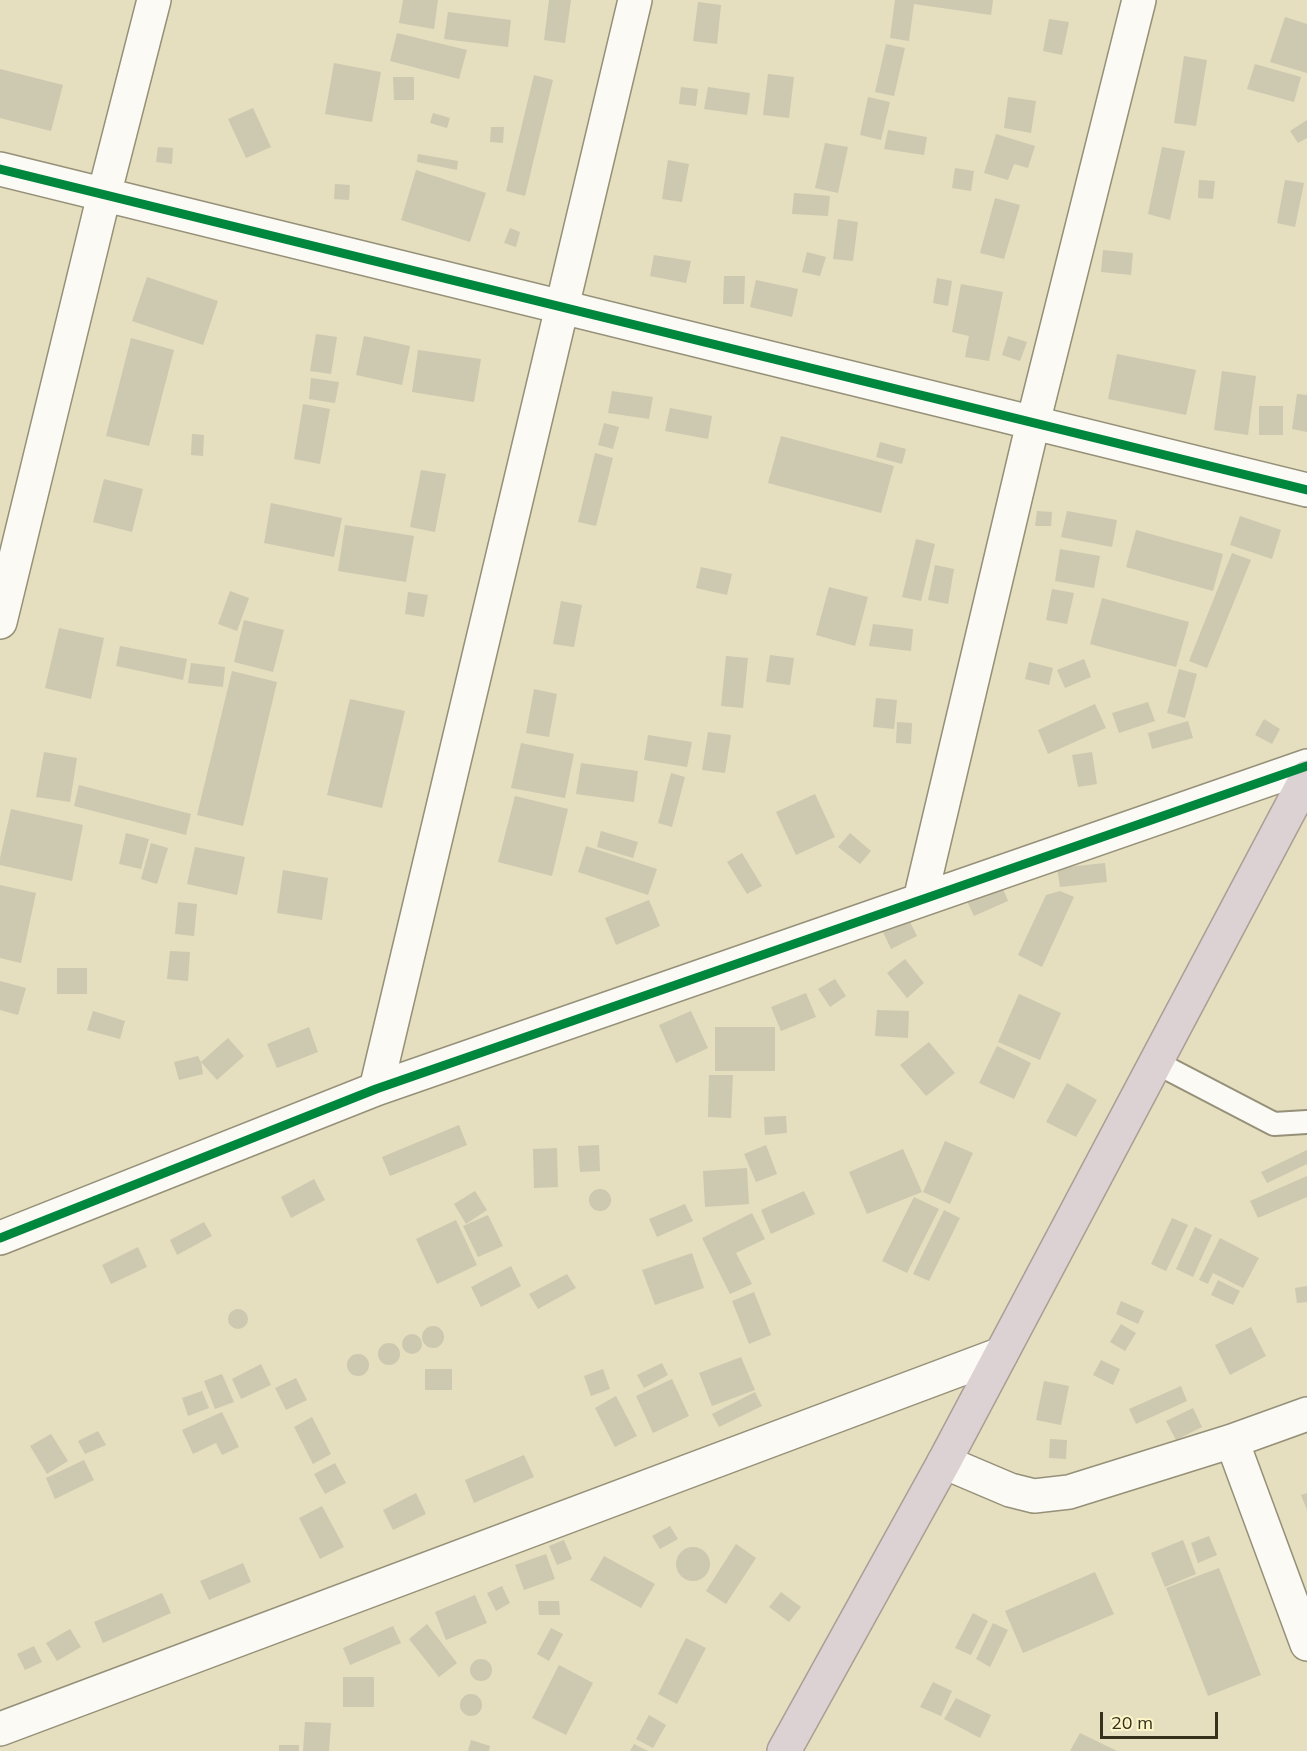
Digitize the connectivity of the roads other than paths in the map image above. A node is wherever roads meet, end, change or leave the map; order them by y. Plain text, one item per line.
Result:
1 (154, 0) edge
2 (635, 0) edge
3 (1139, 0) edge
4 (0, 169) edge
5 (104, 195) junction
6 (562, 307) junction
7 (1033, 423) junction
8 (1307, 490) edge
9 (0, 622) edge
10 (1307, 766) edge
11 (1307, 777) edge
12 (920, 900) junction
13 (1155, 1062) junction
14 (376, 1089) junction
15 (1307, 1122) edge
16 (0, 1238) edge
17 (1001, 1354) junction
18 (1307, 1414) edge
19 (1232, 1441) junction
20 (944, 1462) junction
21 (1307, 1644) edge
22 (0, 1729) edge
23 (784, 1751) edge

1 - 5 street
2 - 6 street
3 - 7 street
4 - 5 street
5 - 6 street
5 - 9 street
6 - 7 street
6 - 14 street
7 - 8 street
7 - 12 street
10 - 12 street
11 - 13 highway
12 - 14 street
13 - 15 lane
13 - 17 highway
14 - 16 street
17 - 20 highway
17 - 22 street
18 - 19 street
19 - 20 street
19 - 21 street
20 - 23 highway

